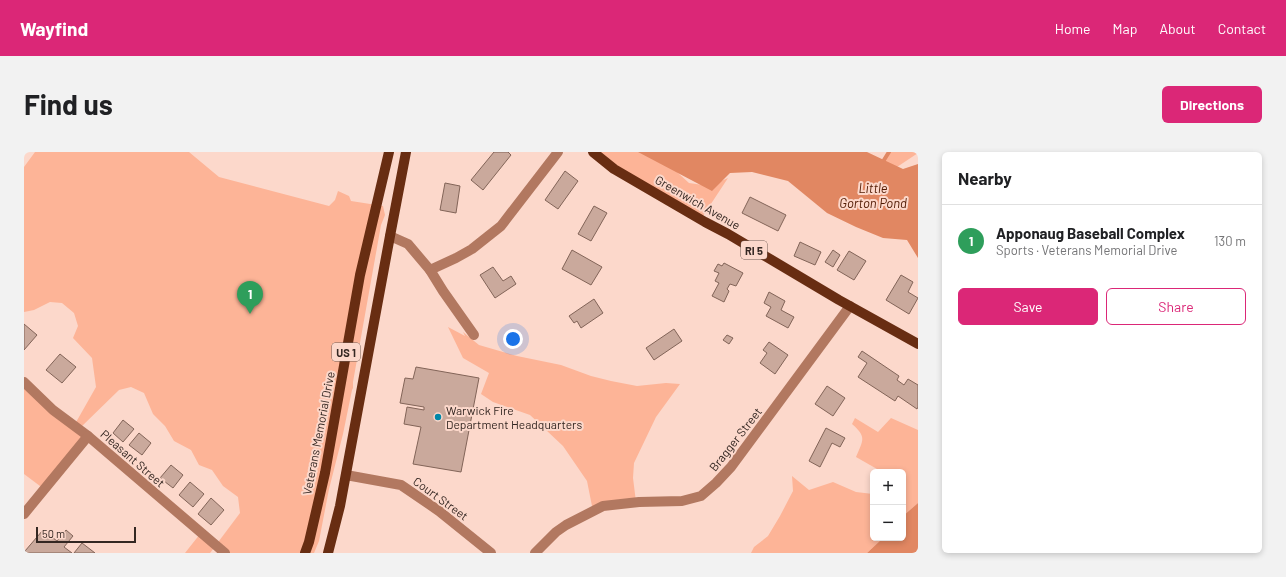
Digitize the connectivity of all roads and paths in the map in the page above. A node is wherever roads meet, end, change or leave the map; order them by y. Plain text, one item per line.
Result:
1 (388, 152) edge
2 (406, 152) edge
3 (558, 152) edge
4 (593, 152) edge
5 (390, 236) junction
6 (430, 270) junction
7 (850, 306) junction
8 (474, 335) dead end
9 (918, 344) edge
10 (24, 382) edge
11 (88, 436) junction
12 (346, 475) junction
13 (24, 514) edge
14 (225, 553) edge
15 (305, 553) edge
16 (328, 553) edge
17 (491, 553) edge
18 (536, 553) edge

1 - 15 main road, Veterans Memorial Drive / US 1
2 - 5 main road, US 1
3 - 6 street
4 - 7 main road, Greenwich Avenue / RI 5
5 - 6 street
5 - 12 main road, US 1
6 - 8 street
7 - 9 main road, Greenwich Avenue / RI 5
7 - 18 street, Bragger Street
10 - 11 street, Pleasant Street
11 - 13 street
11 - 14 street, Pleasant Street
12 - 16 main road, US 1
12 - 17 street, Court Street

